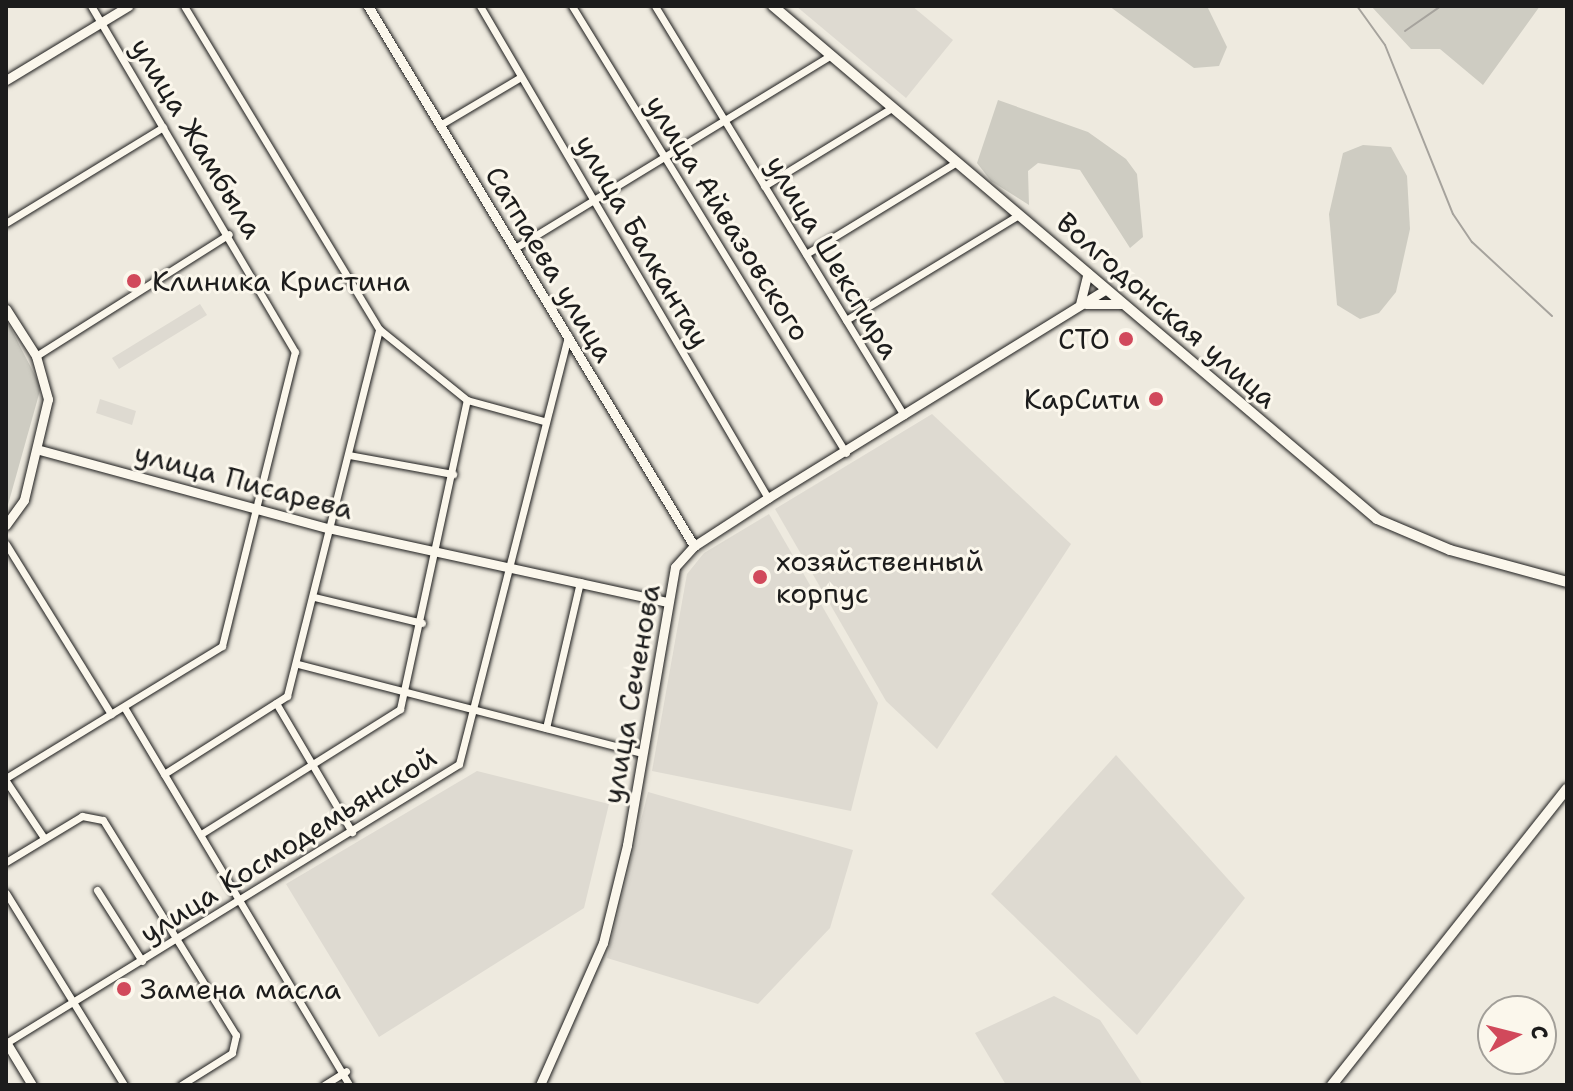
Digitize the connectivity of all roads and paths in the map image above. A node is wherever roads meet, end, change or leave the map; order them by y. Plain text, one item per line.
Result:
1 (91, 6) edge
2 (128, 6) edge
3 (184, 6) edge
4 (368, 6) edge
5 (480, 6) edge
6 (572, 6) edge
7 (655, 6) edge
8 (773, 6) edge
9 (101, 23) junction
10 (831, 55) junction
11 (521, 77) junction
12 (6, 80) edge
13 (892, 108) junction
14 (725, 121) junction
15 (440, 125) junction
16 (163, 127) junction
17 (665, 158) junction
18 (957, 162) junction
19 (764, 186) junction
20 (595, 201) junction
21 (1019, 215) junction
22 (6, 223) edge
23 (229, 234) junction
24 (515, 248) junction
25 (806, 254) junction
26 (1088, 273) junction
27 (1106, 289) junction
28 (1125, 304) junction
29 (1079, 306) junction
30 (6, 309) edge
31 (846, 320) junction
32 (379, 329) junction
33 (568, 335) junction
34 (36, 356) junction
35 (467, 400) junction
36 (904, 415) junction
37 (543, 421) junction
38 (40, 450) junction
39 (846, 453) junction
40 (349, 455) junction
41 (453, 474) junction
42 (768, 498) junction
43 (259, 511) junction
44 (6, 525) edge
45 (328, 528) junction
46 (6, 544) edge
47 (694, 546) junction
48 (437, 550) junction
49 (506, 565) junction
50 (580, 582) junction
51 (1567, 582) edge
52 (314, 597) junction
53 (668, 602) junction
54 (422, 623) junction
55 (298, 664) junction
56 (406, 689) junction
57 (276, 703) junction
58 (124, 707) junction
59 (474, 710) junction
60 (111, 714) junction
61 (546, 728) junction
62 (643, 753) junction
63 (313, 767) junction
64 (164, 774) junction
65 (6, 779) edge
66 (1567, 789) edge
67 (352, 832) junction
68 (201, 834) junction
69 (44, 838) junction
70 (6, 862) edge
71 (97, 890) dead end
72 (6, 893) edge
73 (239, 900) junction
74 (177, 939) junction
75 (142, 961) junction
76 (73, 1004) junction
77 (6, 1043) edge
78 (346, 1071) junction
79 (32, 1085) edge
80 (124, 1085) edge
81 (181, 1085) edge
82 (324, 1085) edge
83 (349, 1085) edge
84 (540, 1085) edge
85 (1332, 1085) edge

1 - 9 street, улица Жамбыла
2 - 9 street
3 - 32 street
4 - 15 street, Сатпаева улица
5 - 11 street, улица Балкантау
6 - 17 street, улица Айвазовского
7 - 14 street, улица Шекспира
8 - 10 main road, Волгодонская улица
9 - 12 street
9 - 16 street, улица Жамбыла
10 - 13 main road, Волгодонская улица
10 - 14 street
11 - 15 street
11 - 20 street, улица Балкантау
13 - 18 main road, Волгодонская улица
13 - 19 street
14 - 17 street
14 - 19 street, улица Шекспира
15 - 24 street, Сатпаева улица
16 - 22 street
16 - 23 street, улица Жамбыла
17 - 20 street
17 - 39 street, улица Айвазовского
18 - 21 main road, Волгодонская улица
18 - 25 street
19 - 25 street, улица Шекспира
20 - 24 street
20 - 42 street, улица Балкантау
21 - 26 main road, Волгодонская улица
21 - 31 street
23 - 34 street
23 - 43 street, улица Жамбыла
24 - 33 street, Сатпаева улица
25 - 31 street, улица Шекспира
26 - 27 main road, Волгодонская улица
26 - 29 street
27 - 28 main road, Волгодонская улица
27 - 29 street, улица Сеченова
28 - 29 street
28 - 51 main road, Волгодонская улица
29 - 36 street, улица Сеченова
30 - 34 street
31 - 36 street, улица Шекспира
32 - 35 street
32 - 40 street
33 - 37 street, улица Космодемьянской
33 - 47 street, Сатпаева улица
34 - 38 street
35 - 37 street
35 - 41 street
36 - 39 street, улица Сеченова
37 - 49 street, улица Космодемьянской
38 - 43 street, улица Писарева
38 - 44 street
39 - 42 street, улица Сеченова
40 - 41 street
40 - 45 street
41 - 48 street
42 - 47 street, улица Сеченова
43 - 45 street, улица Писарева
43 - 58 street, улица Жамбыла
45 - 48 street, улица Писарева
45 - 52 street
46 - 60 street
47 - 53 street, улица Сеченова
48 - 49 street, улица Писарева
48 - 54 street
49 - 50 street, улица Писарева
49 - 59 street, улица Космодемьянской
50 - 53 street, улица Писарева
50 - 61 street
52 - 54 street
52 - 55 street
53 - 62 street, улица Сеченова
54 - 56 street
55 - 56 street
55 - 57 street
56 - 59 street
56 - 63 street
57 - 63 street
57 - 64 street
58 - 60 street, улица Жамбыла
58 - 64 street
59 - 61 street
59 - 67 street, улица Космодемьянской
60 - 65 street, улица Жамбыла
61 - 62 street
62 - 84 street, улица Сеченова
63 - 67 street
63 - 68 street
64 - 68 street
65 - 69 street
66 - 85 main road
67 - 73 street, улица Космодемьянской
68 - 73 street
69 - 70 street
69 - 74 street
71 - 75 street
72 - 76 street
73 - 74 street, улица Космодемьянской
73 - 78 street
74 - 75 street, улица Космодемьянской
74 - 81 street
75 - 76 street, улица Космодемьянской
76 - 77 street, улица Космодемьянской
76 - 80 street
77 - 79 street
78 - 82 street
78 - 83 street

